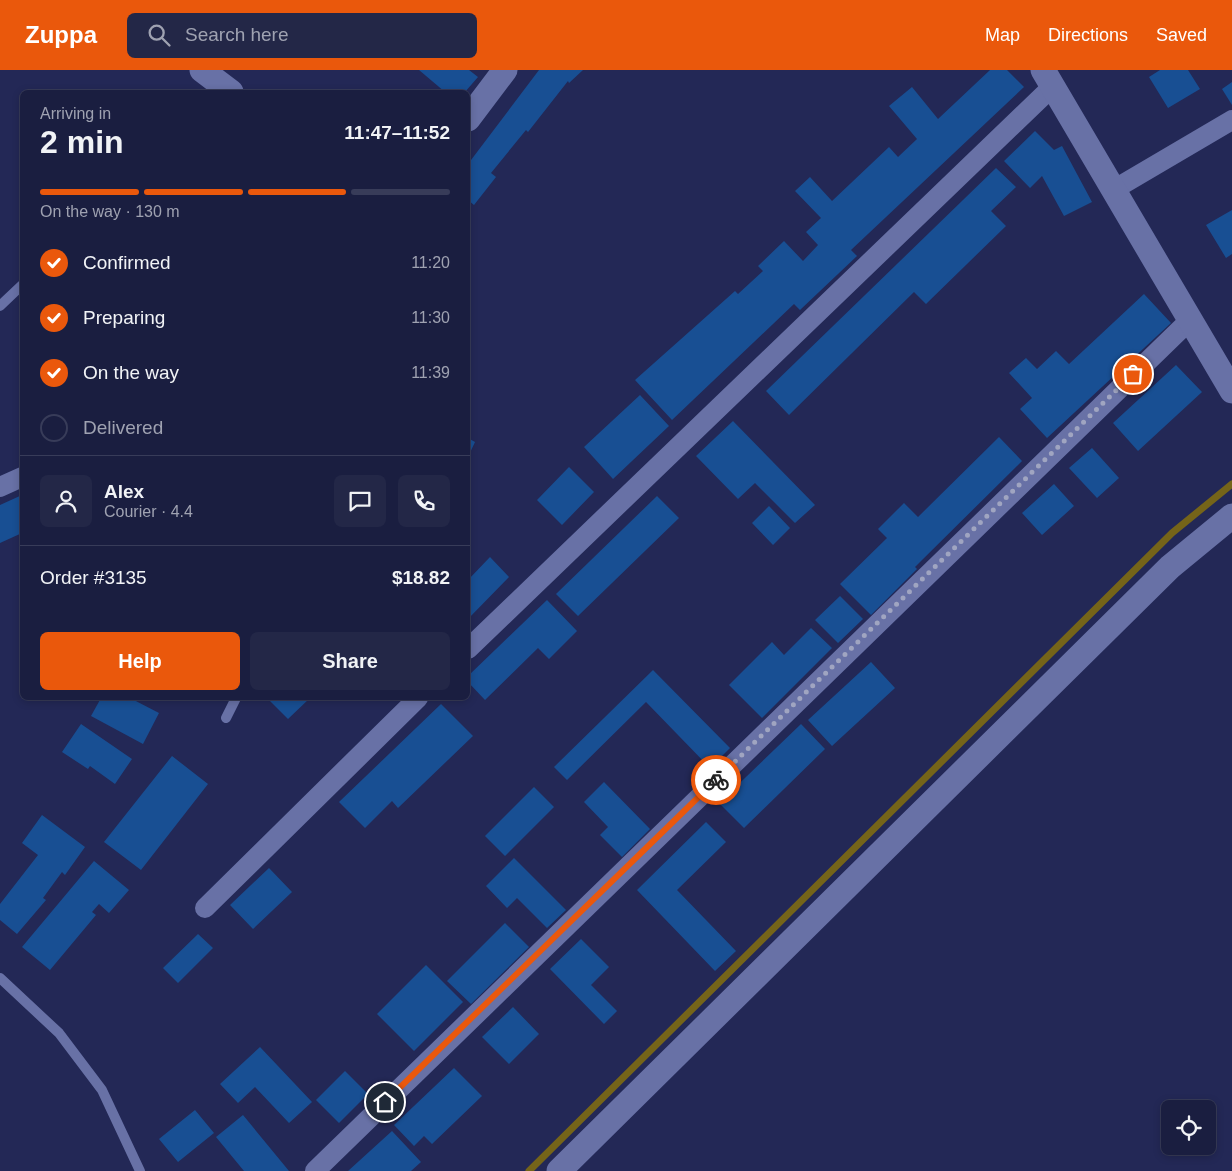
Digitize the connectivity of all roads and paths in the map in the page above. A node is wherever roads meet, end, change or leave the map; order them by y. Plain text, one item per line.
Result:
1 (202, 70) edge
2 (505, 70) edge
3 (1048, 79) edge
4 (228, 90) edge
5 (470, 116) edge
6 (1232, 120) edge
7 (1113, 190) junction
8 (20, 288) edge
9 (0, 306) edge
10 (1190, 320) junction
11 (1232, 391) edge
12 (20, 478) edge
13 (0, 487) edge
14 (1232, 516) edge
15 (470, 647) edge
16 (235, 700) edge
17 (416, 700) edge
18 (226, 718) dead end
19 (205, 908) dead end
20 (0, 978) edge
21 (140, 1171) edge
22 (315, 1171) edge
23 (559, 1171) edge

1 - 4 street
2 - 5 street
3 - 7 street
3 - 15 street
6 - 7 street
7 - 10 street
8 - 9 lane
10 - 11 street
10 - 22 street
12 - 13 street
14 - 23 street
16 - 18 lane
17 - 19 street
20 - 21 lane

